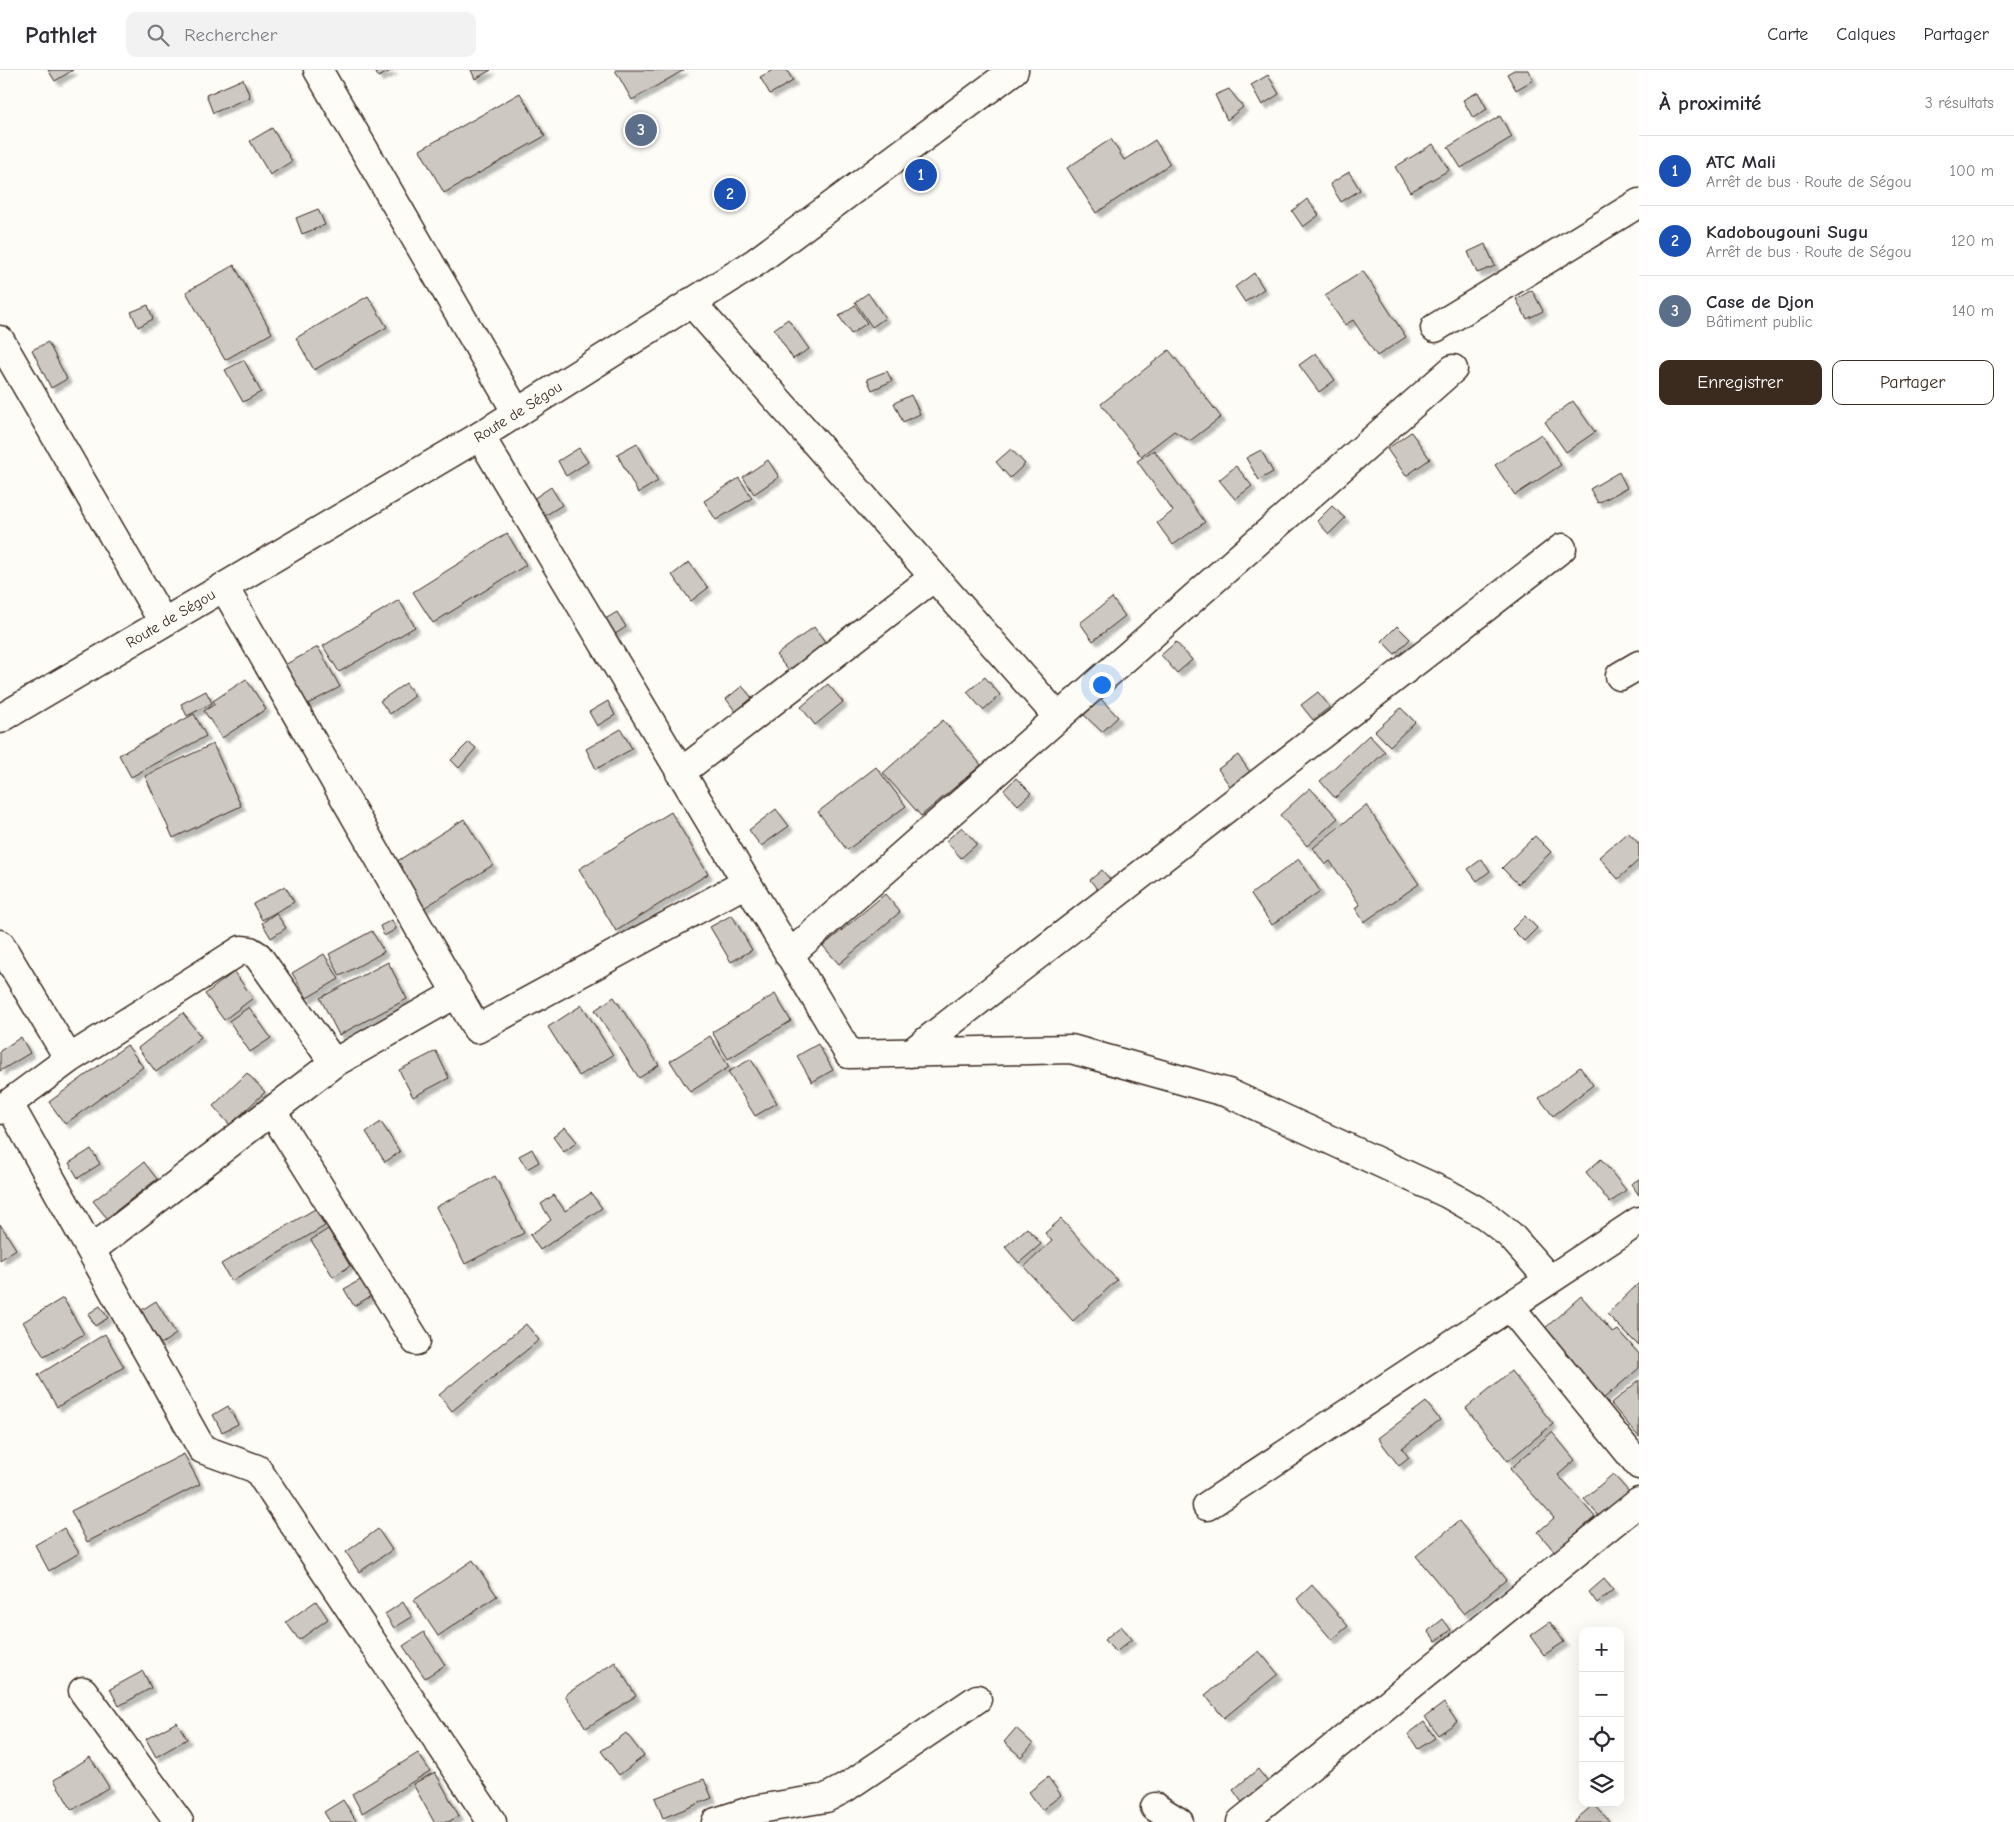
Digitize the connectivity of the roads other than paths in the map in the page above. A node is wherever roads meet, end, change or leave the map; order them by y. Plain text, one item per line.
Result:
1 (318, 70) edge
2 (1014, 70) edge
3 (1639, 203) edge
4 (691, 302) junction
5 (1435, 328) dead end
6 (0, 340) edge
7 (1453, 369) dead end
8 (517, 413) junction
9 (480, 436) junction
10 (1562, 548) dead end
11 (934, 577) junction
12 (224, 587) junction
13 (163, 622) junction
14 (1058, 717) junction
15 (0, 719) edge
16 (680, 773) junction
17 (746, 883) junction
18 (0, 944) edge
19 (789, 955) junction
20 (456, 993) junction
21 (911, 1053) junction
22 (69, 1059) junction
23 (334, 1063) junction
24 (5, 1107) edge
25 (272, 1111) junction
26 (1639, 1221) edge
27 (91, 1250) junction
28 (1549, 1279) junction
29 (1510, 1307) junction
30 (416, 1341) dead end
31 (1639, 1466) edge
32 (1639, 1502) edge
33 (1207, 1506) dead end
34 (83, 1692) dead end
35 (977, 1698) dead end
36 (1155, 1806) dead end
37 (179, 1822) edge
38 (492, 1822) edge
39 (716, 1822) edge
40 (1179, 1822) edge
41 (1241, 1822) edge

1 - 8 main road
2 - 4 main road, Route de Ségou
3 - 5 main road
4 - 8 main road, Route de Ségou
4 - 11 main road
6 - 13 main road
7 - 14 main road
8 - 9 main road, Route de Ségou
9 - 12 main road, Route de Ségou
9 - 16 main road
10 - 21 main road
11 - 14 main road
11 - 16 main road
12 - 13 main road, Route de Ségou
12 - 20 main road
13 - 15 main road, Route de Ségou
14 - 19 main road
16 - 17 main road
17 - 19 main road
17 - 20 main road
18 - 22 main road
19 - 21 main road
20 - 23 main road
21 - 28 main road
22 - 23 main road
22 - 24 main road
23 - 25 main road
24 - 27 main road
25 - 27 main road
25 - 30 main road
26 - 28 main road
27 - 38 main road
28 - 29 main road
29 - 31 main road
29 - 33 main road
32 - 41 main road
34 - 37 main road
35 - 39 main road
36 - 40 main road

